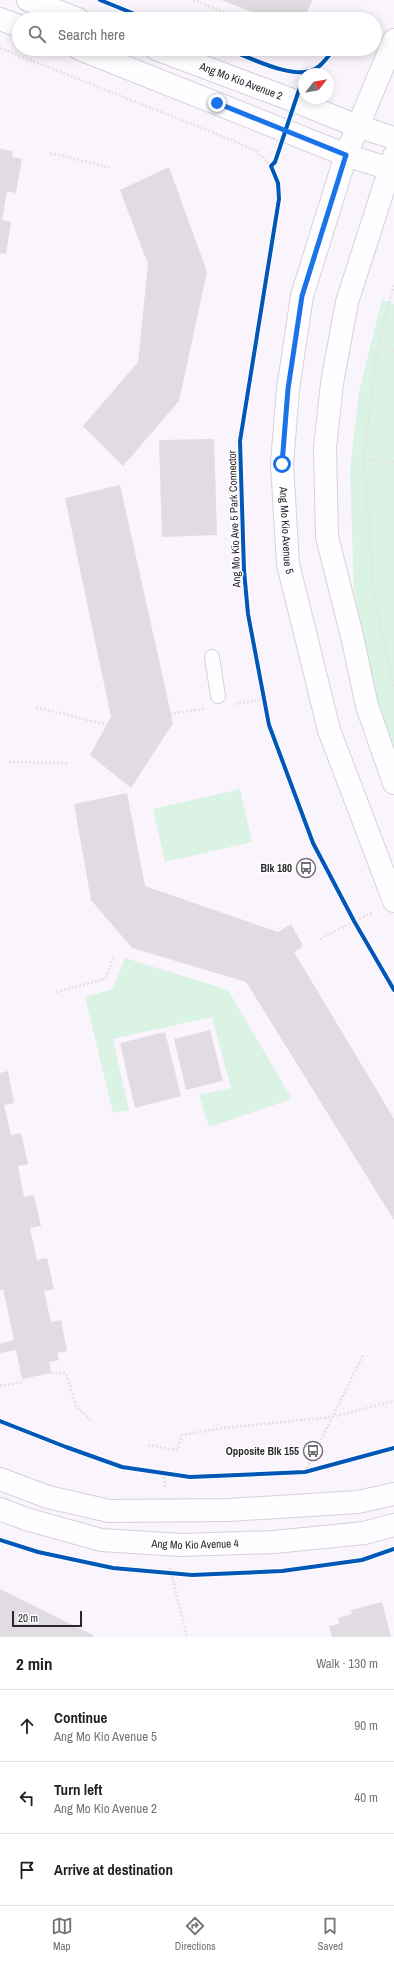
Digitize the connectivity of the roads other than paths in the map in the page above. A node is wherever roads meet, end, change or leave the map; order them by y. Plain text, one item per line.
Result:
1 (28, 0) edge
2 (60, 12) edge
3 (0, 19) edge
4 (12, 23) edge
5 (394, 40) edge
6 (103, 56) edge
7 (175, 56) edge
8 (357, 126) junction
9 (394, 138) edge
10 (346, 155) junction
11 (392, 163) edge
12 (212, 657) dead end
13 (218, 696) dead end
14 (394, 782) edge
15 (394, 901) edge
16 (0, 1479) edge
17 (394, 1494) edge
18 (0, 1509) edge
19 (394, 1525) edge

1 - 2 main road
3 - 4 main road
5 - 8 main road, Ang Mo Kio Avenue 5
6 - 10 main road
7 - 8 main road, Ang Mo Kio Avenue 2
8 - 9 main road, Ang Mo Kio Avenue 2
8 - 10 main road, Ang Mo Kio Avenue 5
10 - 11 main road
10 - 15 main road, Ang Mo Kio Avenue 5
11 - 14 main road
12 - 13 lane
16 - 17 main road
18 - 19 main road, Ang Mo Kio Avenue 4

